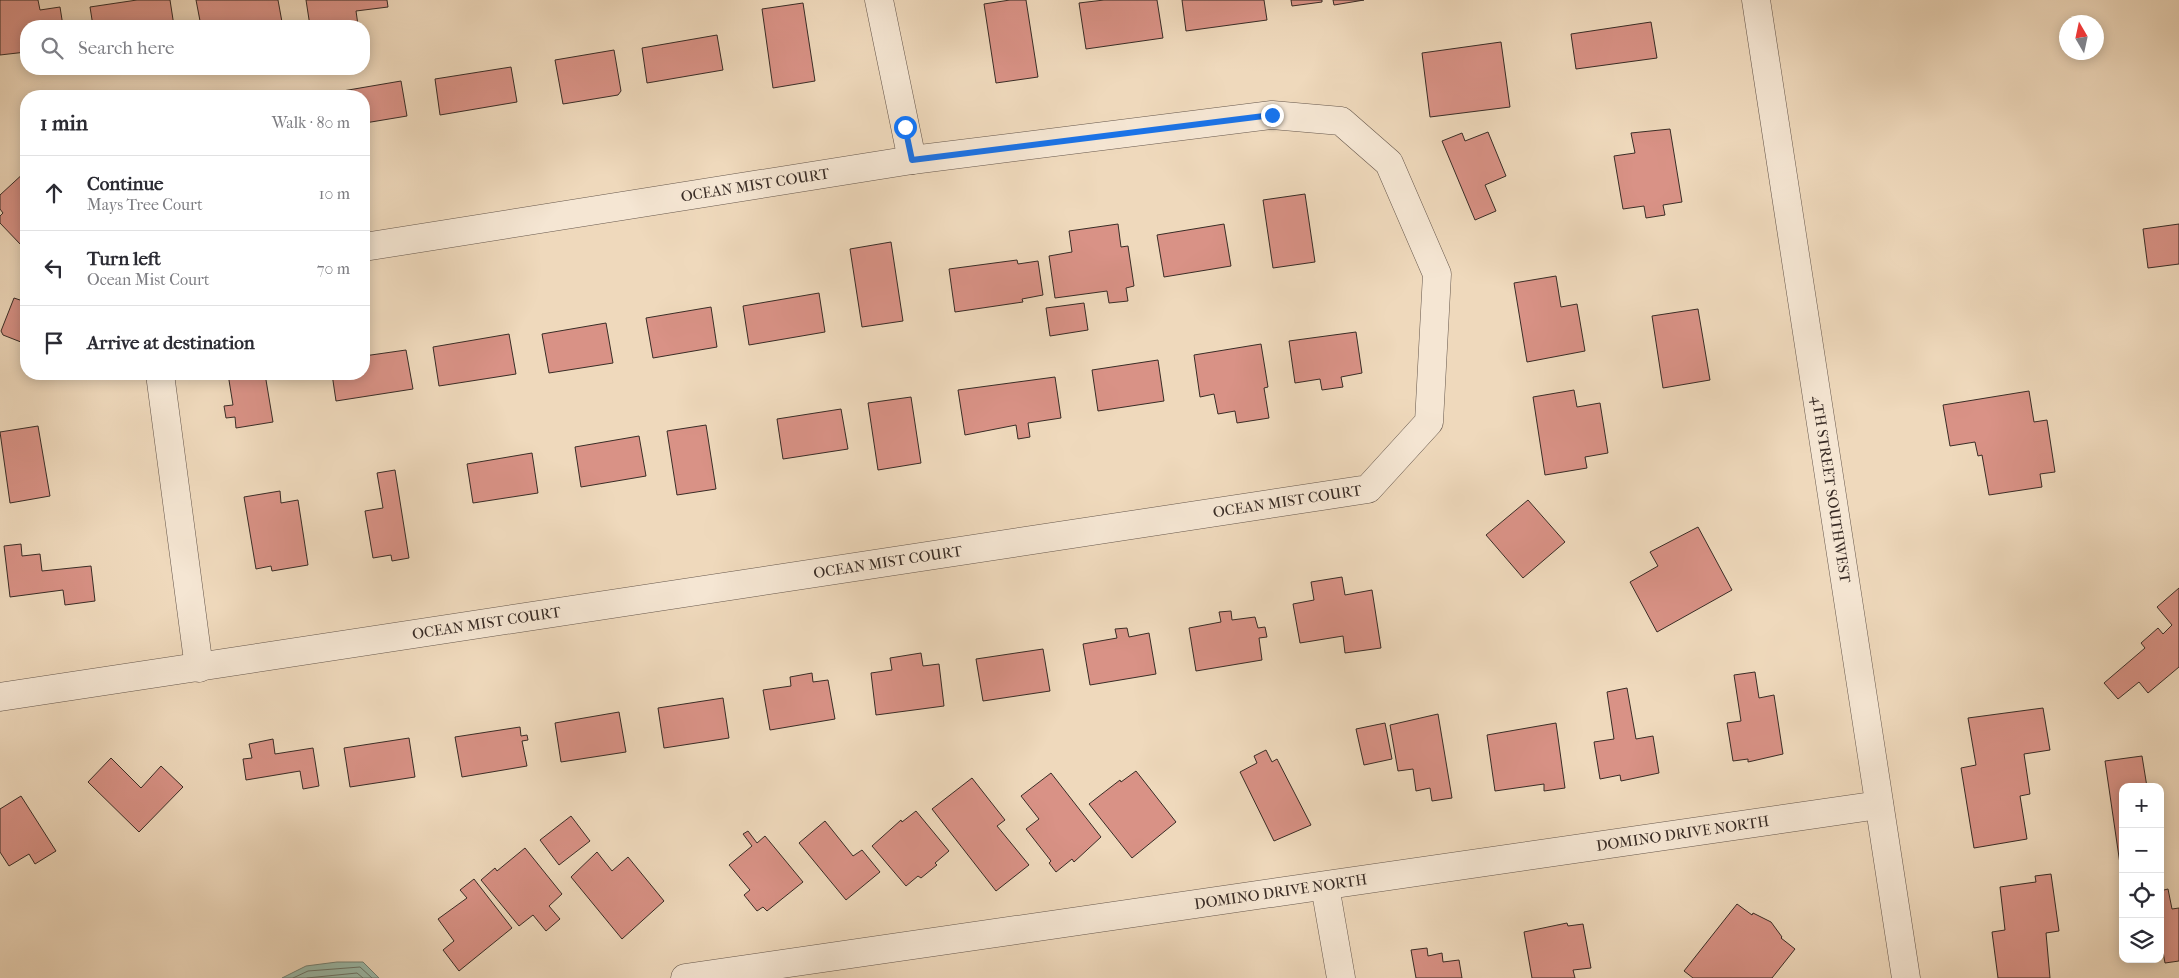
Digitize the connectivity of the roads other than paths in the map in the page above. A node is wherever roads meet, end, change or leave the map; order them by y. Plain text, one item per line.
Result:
1 (879, 0) edge
2 (1756, 0) edge
3 (912, 160) junction
4 (370, 246) edge
5 (161, 380) edge
6 (198, 668) junction
7 (0, 697) edge
8 (1879, 805) junction
9 (1325, 886) junction
10 (685, 978) edge
11 (1341, 978) edge
12 (1906, 978) edge

1 - 3 street
2 - 8 street, 4TH STREET SOUTHWEST
3 - 4 street, OCEAN MIST COURT
3 - 6 street, OCEAN MIST COURT
5 - 6 street
6 - 7 street, OCEAN MIST COURT
8 - 9 street, DOMINO DRIVE NORTH
8 - 12 street, 4TH STREET SOUTHWEST
9 - 10 street, DOMINO DRIVE NORTH
9 - 11 street

